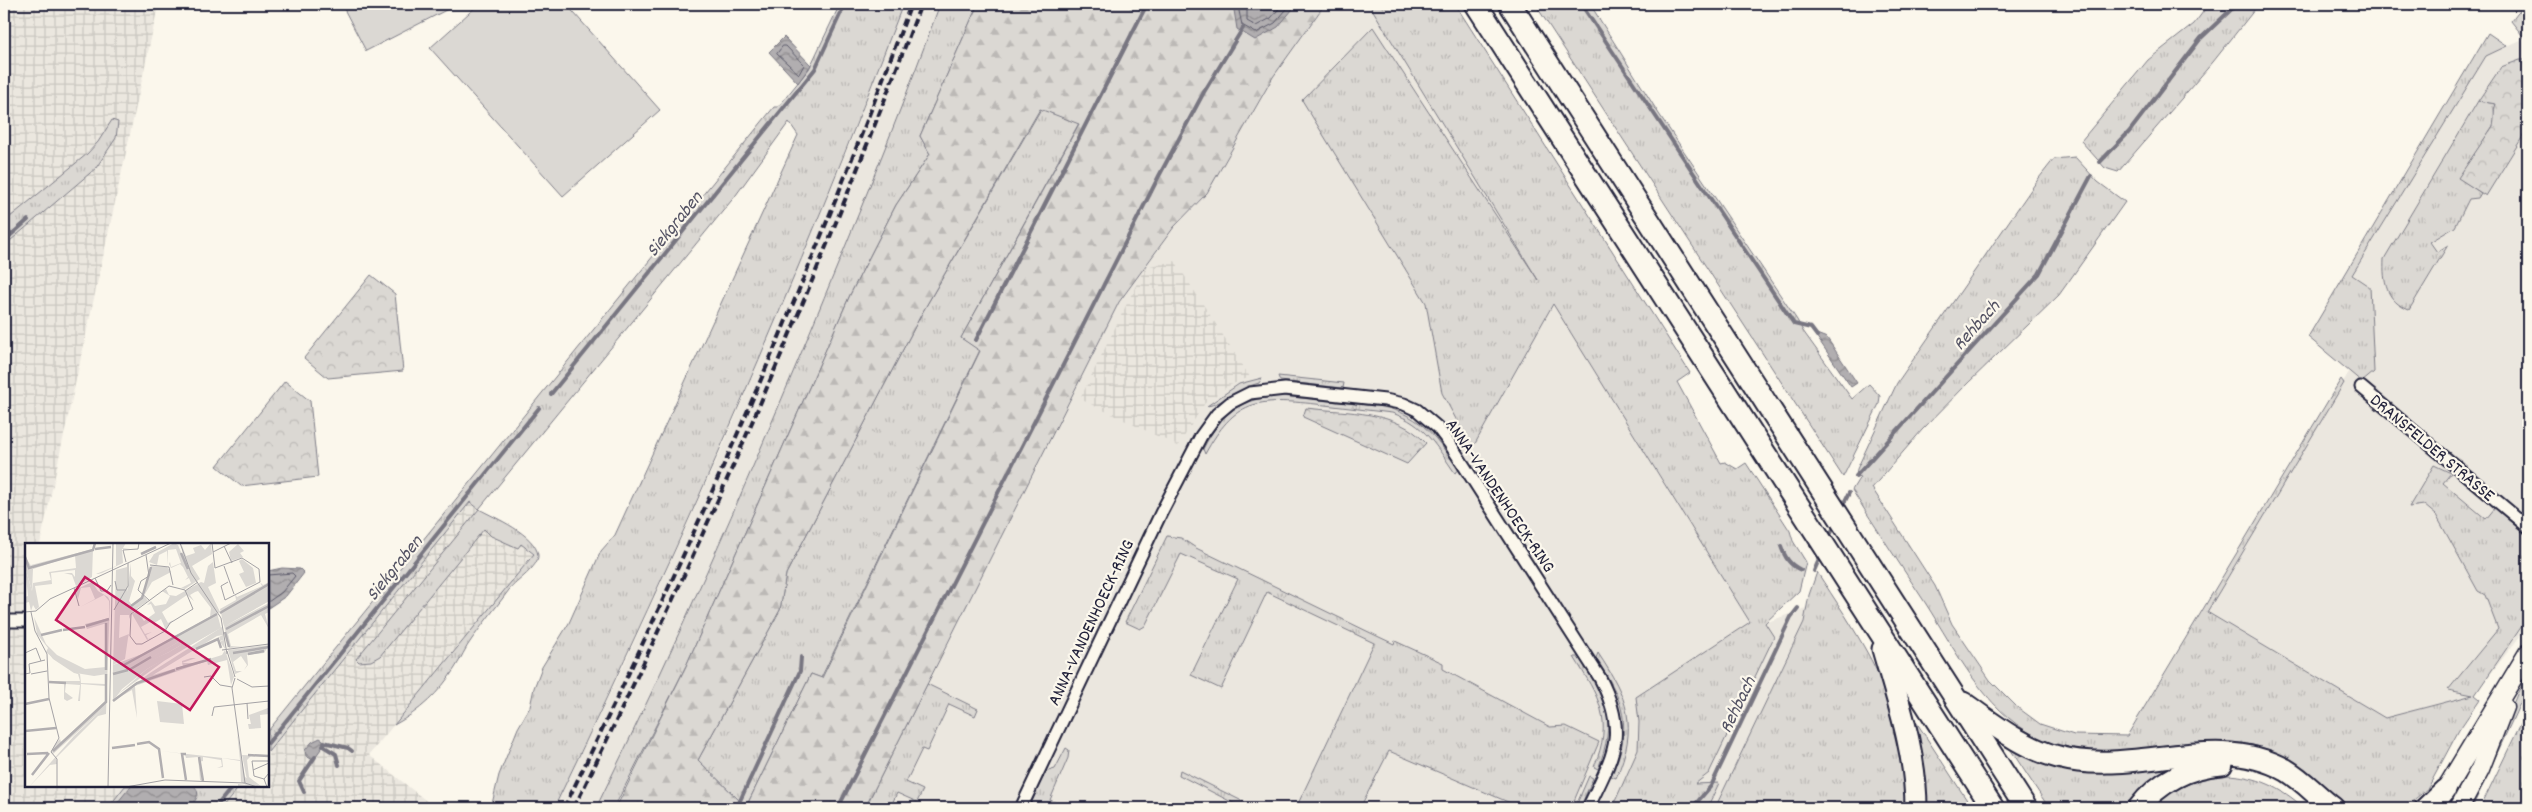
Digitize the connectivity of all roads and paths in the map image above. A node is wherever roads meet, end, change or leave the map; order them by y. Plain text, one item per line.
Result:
1 (1476, 4) edge
2 (1510, 4) edge
3 (2361, 387) dead end
4 (2528, 527) edge
5 (4, 621) edge
6 (25, 621) edge
7 (1877, 627) junction
8 (2528, 653) edge
9 (2516, 674) junction
10 (1954, 697) junction
11 (2445, 790) junction
12 (1021, 808) edge
13 (1588, 808) edge
14 (1916, 808) edge
15 (1993, 808) edge
16 (2026, 808) edge
17 (2139, 808) edge
18 (2316, 808) edge
19 (2333, 808) edge
20 (2426, 808) edge
21 (2434, 808) edge
22 (2459, 808) edge

1 - 7 highway
2 - 10 highway
3 - 4 street, DRANSFELDER STRASSE
5 - 6 street
7 - 14 highway
7 - 15 highway
8 - 9 main road
9 - 11 main road
9 - 22 main road
10 - 16 highway
10 - 19 highway
11 - 20 highway
11 - 21 main road
12 - 13 street, ANNA-VANDENHOECK-RING
17 - 18 highway

